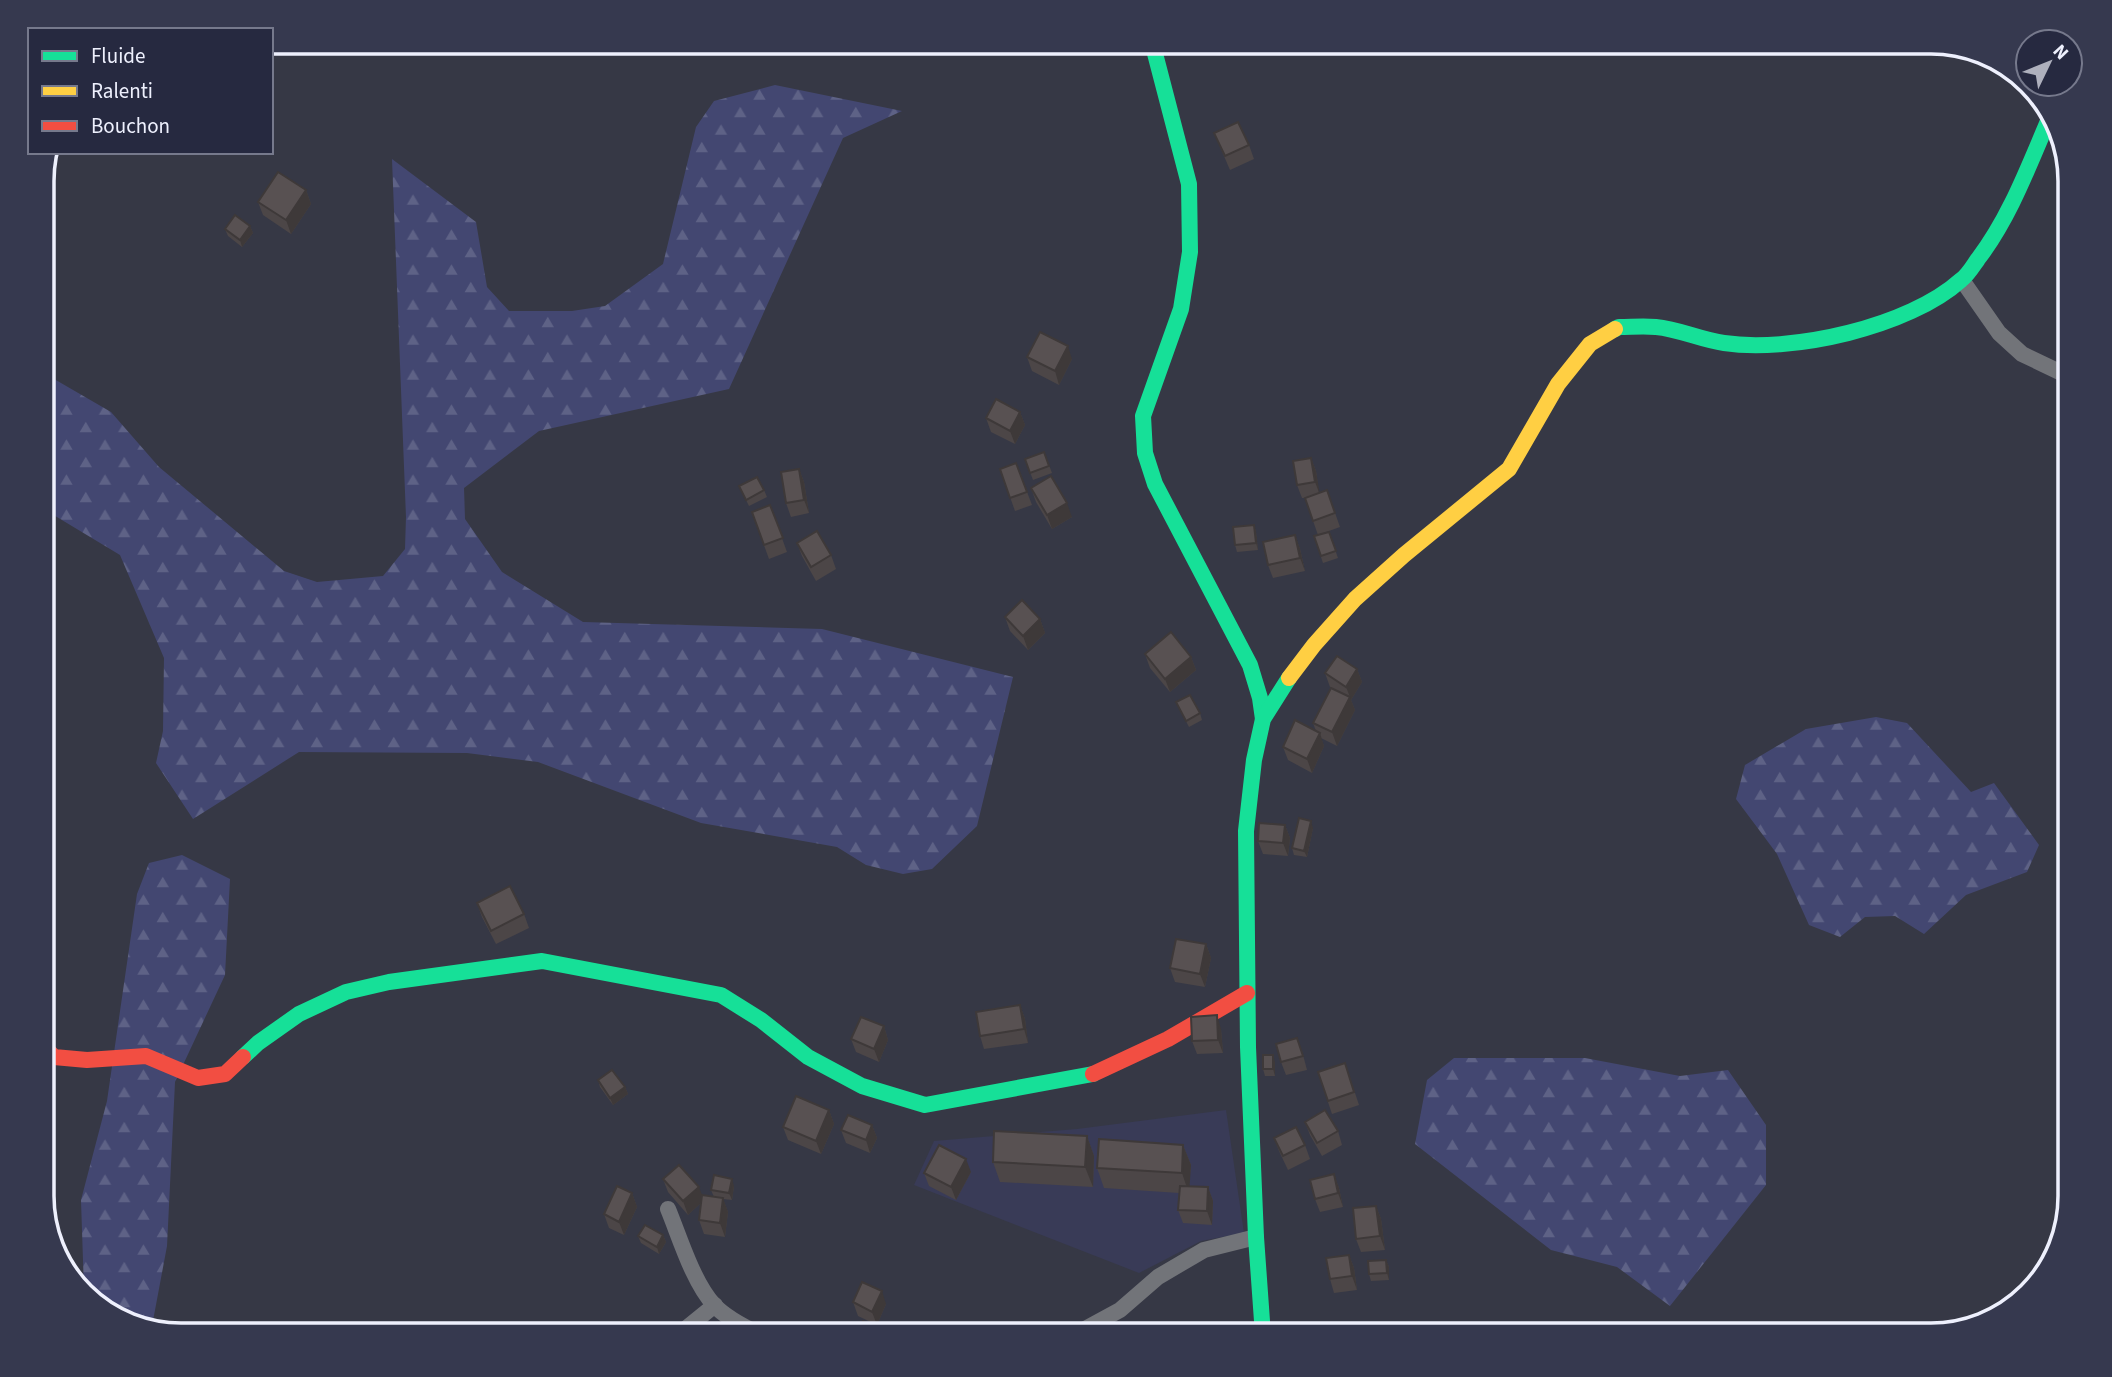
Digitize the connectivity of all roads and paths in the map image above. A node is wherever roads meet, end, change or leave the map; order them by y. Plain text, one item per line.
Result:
1 (1155, 54) edge
2 (2045, 128) edge
3 (1962, 279) junction
4 (2058, 371) edge
5 (1263, 719) junction
6 (1247, 993) junction
7 (55, 1057) edge
8 (668, 1209) dead end
9 (1256, 1237) junction
10 (715, 1305) junction
11 (693, 1323) edge
12 (739, 1323) edge
13 (1096, 1323) edge
14 (1262, 1323) edge

1 - 5 street
2 - 3 street
3 - 4 street
3 - 5 street
5 - 6 street
6 - 7 street
6 - 9 street
8 - 10 street
9 - 13 street
9 - 14 street
10 - 11 street
10 - 12 street

